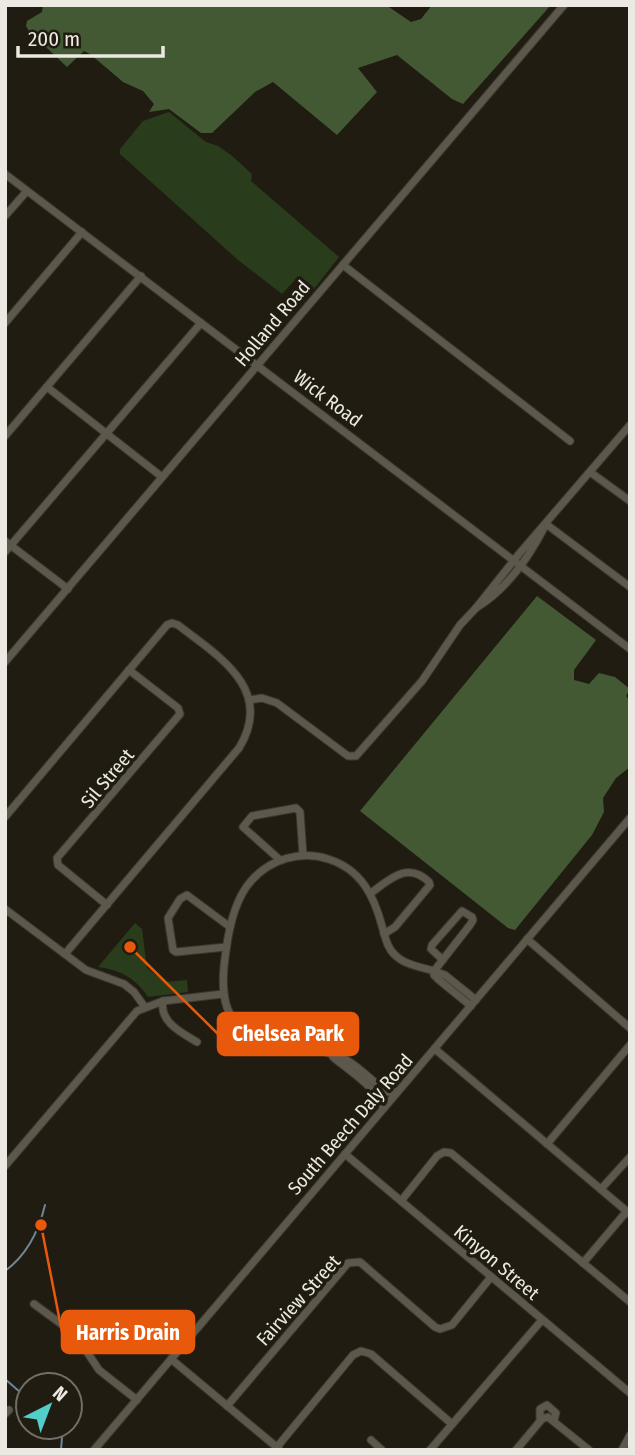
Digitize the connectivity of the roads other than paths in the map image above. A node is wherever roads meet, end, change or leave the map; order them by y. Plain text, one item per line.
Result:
1 (564, 5) edge
2 (5, 174) edge
3 (27, 191) junction
4 (5, 216) edge
5 (82, 232) junction
6 (343, 265) junction
7 (141, 276) junction
8 (5, 323) edge
9 (201, 323) junction
10 (258, 365) junction
11 (47, 387) junction
12 (630, 425) edge
13 (106, 434) junction
14 (5, 436) edge
15 (570, 441) dead end
16 (590, 472) junction
17 (162, 477) junction
18 (630, 501) edge
19 (546, 524) junction
20 (8, 543) edge
21 (5, 552) edge
22 (517, 563) junction
23 (630, 587) edge
24 (68, 589) junction
25 (630, 649) edge
26 (5, 662) edge
27 (129, 670) junction
28 (249, 700) junction
29 (5, 817) edge
30 (630, 818) edge
31 (303, 855) junction
32 (280, 860) junction
33 (370, 893) junction
34 (107, 905) junction
35 (5, 909) edge
36 (230, 927) junction
37 (384, 934) junction
38 (527, 939) junction
39 (226, 947) junction
40 (65, 954) junction
41 (443, 960) junction
42 (434, 971) junction
43 (223, 994) junction
44 (163, 1001) junction
45 (474, 1003) junction
46 (144, 1006) junction
47 (630, 1028) edge
48 (197, 1042) dead end
49 (630, 1045) edge
50 (435, 1049) junction
51 (327, 1053) junction
52 (397, 1093) junction
53 (383, 1108) junction
54 (547, 1144) junction
55 (345, 1154) junction
56 (630, 1157) edge
57 (5, 1166) edge
58 (601, 1189) junction
59 (401, 1201) junction
60 (629, 1213) edge
61 (583, 1263) junction
62 (491, 1277) junction
63 (630, 1303) edge
64 (34, 1304) dead end
65 (542, 1320) junction
66 (171, 1359) junction
67 (630, 1393) edge
68 (137, 1399) junction
69 (227, 1406) junction
70 (452, 1424) junction
71 (630, 1435) edge
72 (371, 1440) dead end
73 (278, 1448) edge
74 (94, 1450) edge
75 (383, 1450) edge
76 (430, 1450) edge
77 (516, 1450) edge
78 (589, 1450) edge
79 (622, 1450) edge

1 - 6 street, Holland Road
2 - 3 street, Wick Road
3 - 4 street
3 - 5 street, Wick Road
5 - 7 street, Wick Road
5 - 8 street
6 - 10 street, Holland Road
6 - 15 street
7 - 9 street, Wick Road
7 - 11 street
9 - 10 street, Wick Road
9 - 13 street
10 - 17 street, Holland Road
10 - 22 street, Wick Road
11 - 13 street
11 - 14 street
12 - 16 street
13 - 17 street
13 - 20 street
16 - 18 street
16 - 19 street
17 - 24 street, Holland Road
19 - 22 street
19 - 23 street
20 - 21 street
20 - 24 street
22 - 25 street, Wick Road
22 - 28 street
24 - 26 street, Holland Road
27 - 28 street
27 - 29 street
27 - 34 street, Sil Street
28 - 34 street
30 - 38 street, South Beech Daly Road
31 - 32 street
31 - 32 street
31 - 33 street
32 - 36 street
33 - 37 street
33 - 37 street
34 - 40 street
35 - 40 street
36 - 39 street
36 - 39 street
37 - 42 street
38 - 45 street, South Beech Daly Road
38 - 47 street
39 - 43 street
40 - 46 street
41 - 41 street
41 - 42 street
42 - 45 street
43 - 44 street
43 - 51 street
44 - 46 street
44 - 48 street
45 - 50 street, South Beech Daly Road
46 - 57 street
49 - 54 street
50 - 52 street, South Beech Daly Road
50 - 54 street
51 - 52 street
51 - 53 street
52 - 53 street, South Beech Daly Road
53 - 55 street, South Beech Daly Road
54 - 58 street
55 - 59 street, Kinyon Street
55 - 66 street, South Beech Daly Road
56 - 58 street
58 - 60 street
59 - 61 street
59 - 62 street, Kinyon Street
60 - 61 street
61 - 63 street
62 - 65 street, Kinyon Street
62 - 69 street, Fairview Street
64 - 68 street
65 - 67 street, Kinyon Street
65 - 70 street
66 - 68 street, South Beech Daly Road
66 - 69 street
68 - 74 street, South Beech Daly Road
69 - 73 street
70 - 73 street
70 - 76 street
71 - 79 street
72 - 75 street
77 - 78 street

